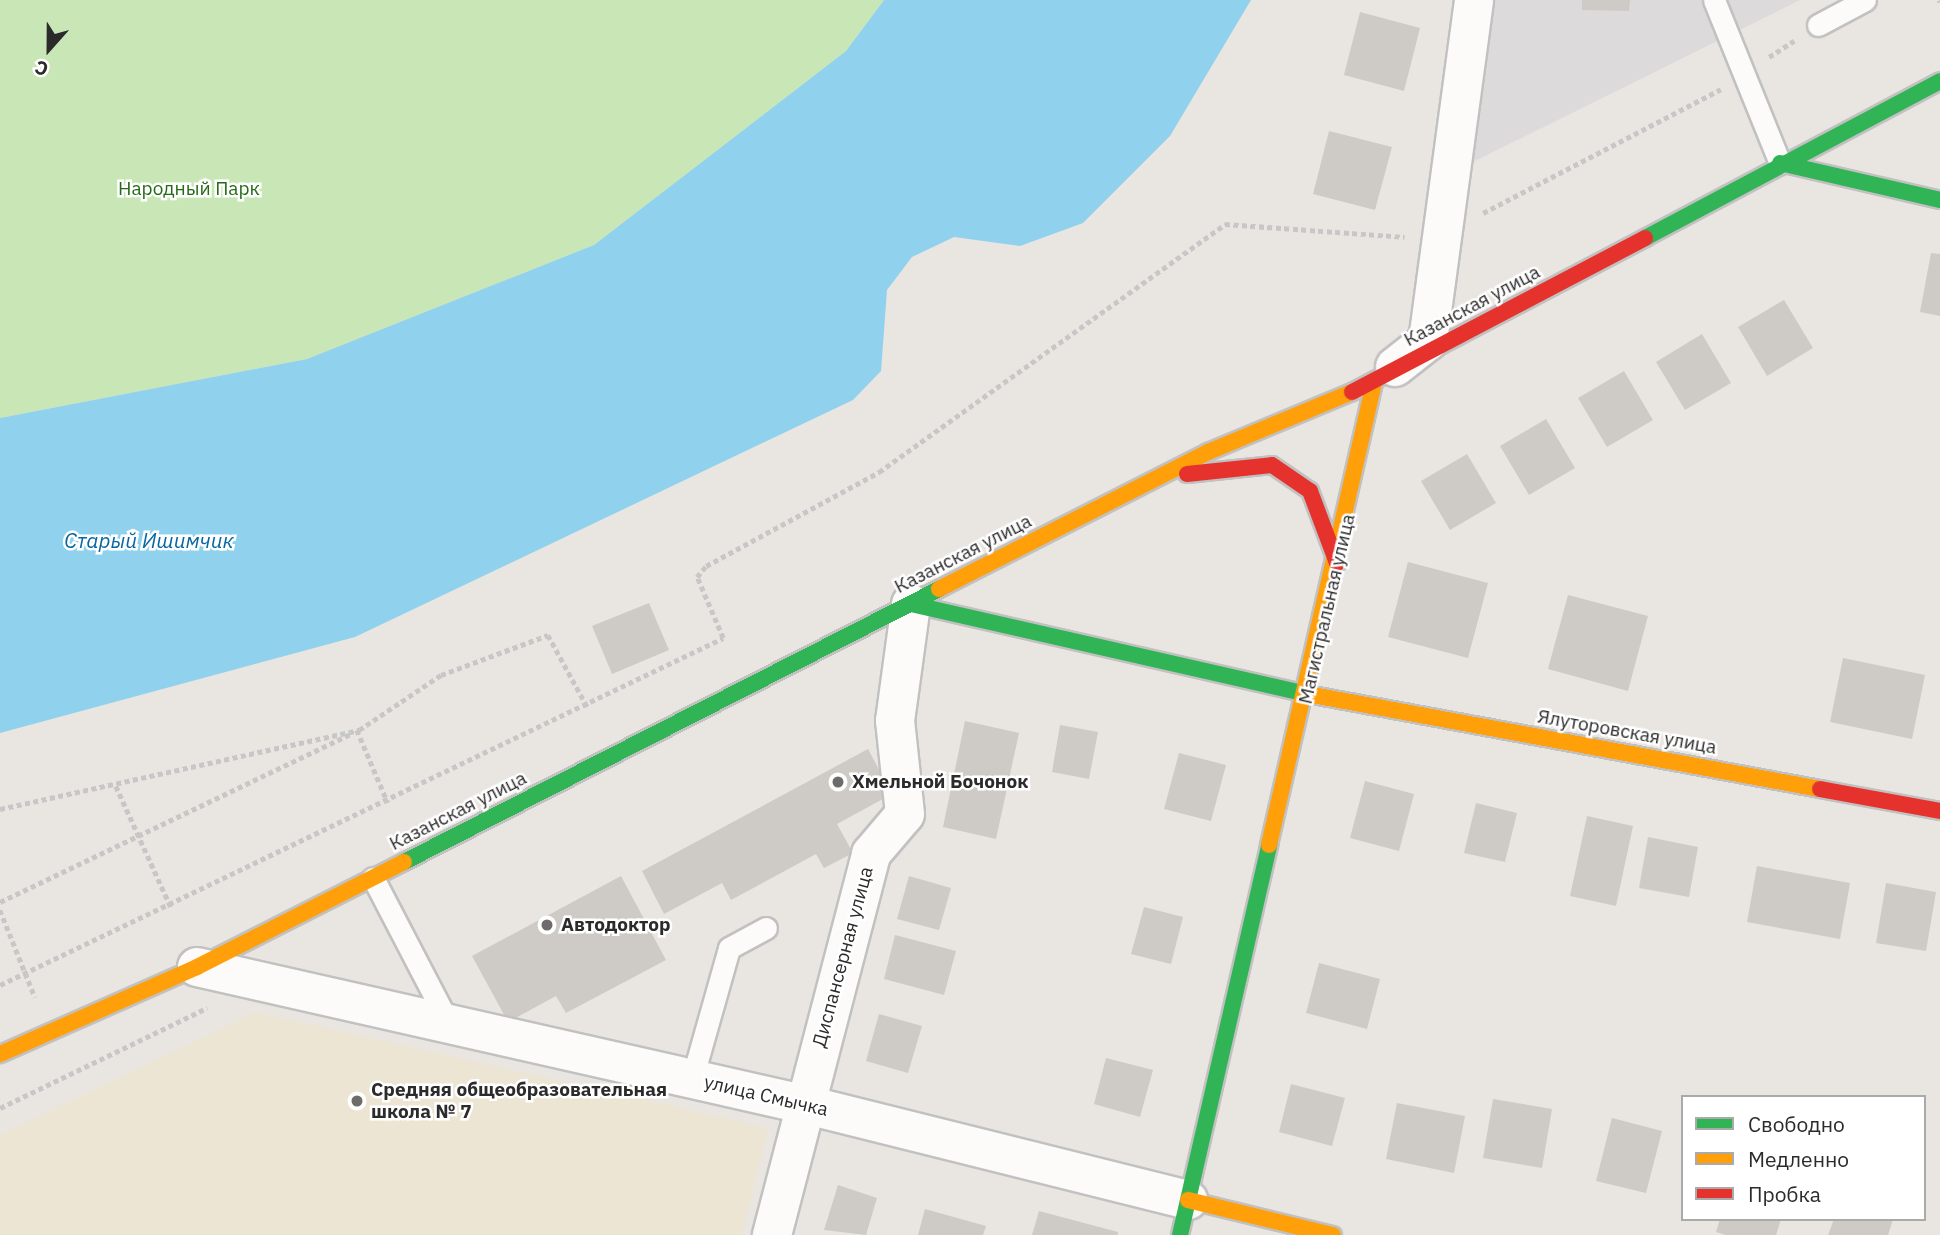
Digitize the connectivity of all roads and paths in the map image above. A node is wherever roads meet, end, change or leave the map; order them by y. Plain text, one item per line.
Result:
1 (1474, 0) edge
2 (1714, 0) edge
3 (1865, 0) edge
4 (1818, 25) joint
5 (1744, 74) junction
6 (1940, 81) edge
7 (1780, 163) junction
8 (1940, 200) edge
9 (1442, 238) junction
10 (1374, 383) junction
11 (1159, 477) junction
12 (1337, 563) junction
13 (911, 604) junction
14 (1307, 694) junction
15 (588, 708) junction
16 (359, 730) junction
17 (116, 786) junction
18 (388, 803) junction
19 (0, 809) edge
20 (1940, 811) edge
21 (139, 835) junction
22 (373, 878) junction
23 (0, 902) edge
24 (171, 907) junction
25 (0, 909) edge
26 (766, 928) dead end
27 (197, 967) junction
28 (27, 973) junction
29 (264, 982) junction
30 (0, 985) edge
31 (449, 1024) junction
32 (0, 1054) edge
33 (692, 1079) junction
34 (803, 1104) junction
35 (0, 1108) edge
36 (1184, 1217) edge
37 (772, 1235) edge
38 (1333, 1235) edge

1 - 9 street
2 - 5 lane
3 - 4 lane
4 - 5 path
5 - 7 lane
5 - 9 path
6 - 7 main road, Казанская улица
7 - 8 main road
7 - 10 main road, Казанская улица
9 - 10 street
9 - 15 path
10 - 11 main road, Казанская улица
10 - 12 main road, Магистральная улица
11 - 12 main road
11 - 13 main road, Казанская улица
12 - 14 main road, Магистральная улица
13 - 14 main road, Ялуторовская улица
13 - 22 main road, Казанская улица
13 - 34 street, Диспансерная улица
14 - 20 main road, Ялуторовская улица
14 - 36 main road, Магистральная улица
15 - 16 path
15 - 18 path
16 - 17 path
16 - 18 path
16 - 21 path
17 - 19 path
17 - 21 path
18 - 24 path
21 - 23 path
21 - 24 path
22 - 27 main road, Казанская улица
22 - 31 lane
24 - 28 path
25 - 28 path
26 - 33 lane
27 - 29 street, улица Смычка
27 - 32 main road, Казанская улица
28 - 30 path
29 - 31 street, улица Смычка
29 - 35 path
31 - 33 street, улица Смычка
33 - 34 street, улица Смычка
34 - 36 street, улица Смычка
34 - 37 street, Диспансерная улица
36 - 38 main road, улица Смычка

